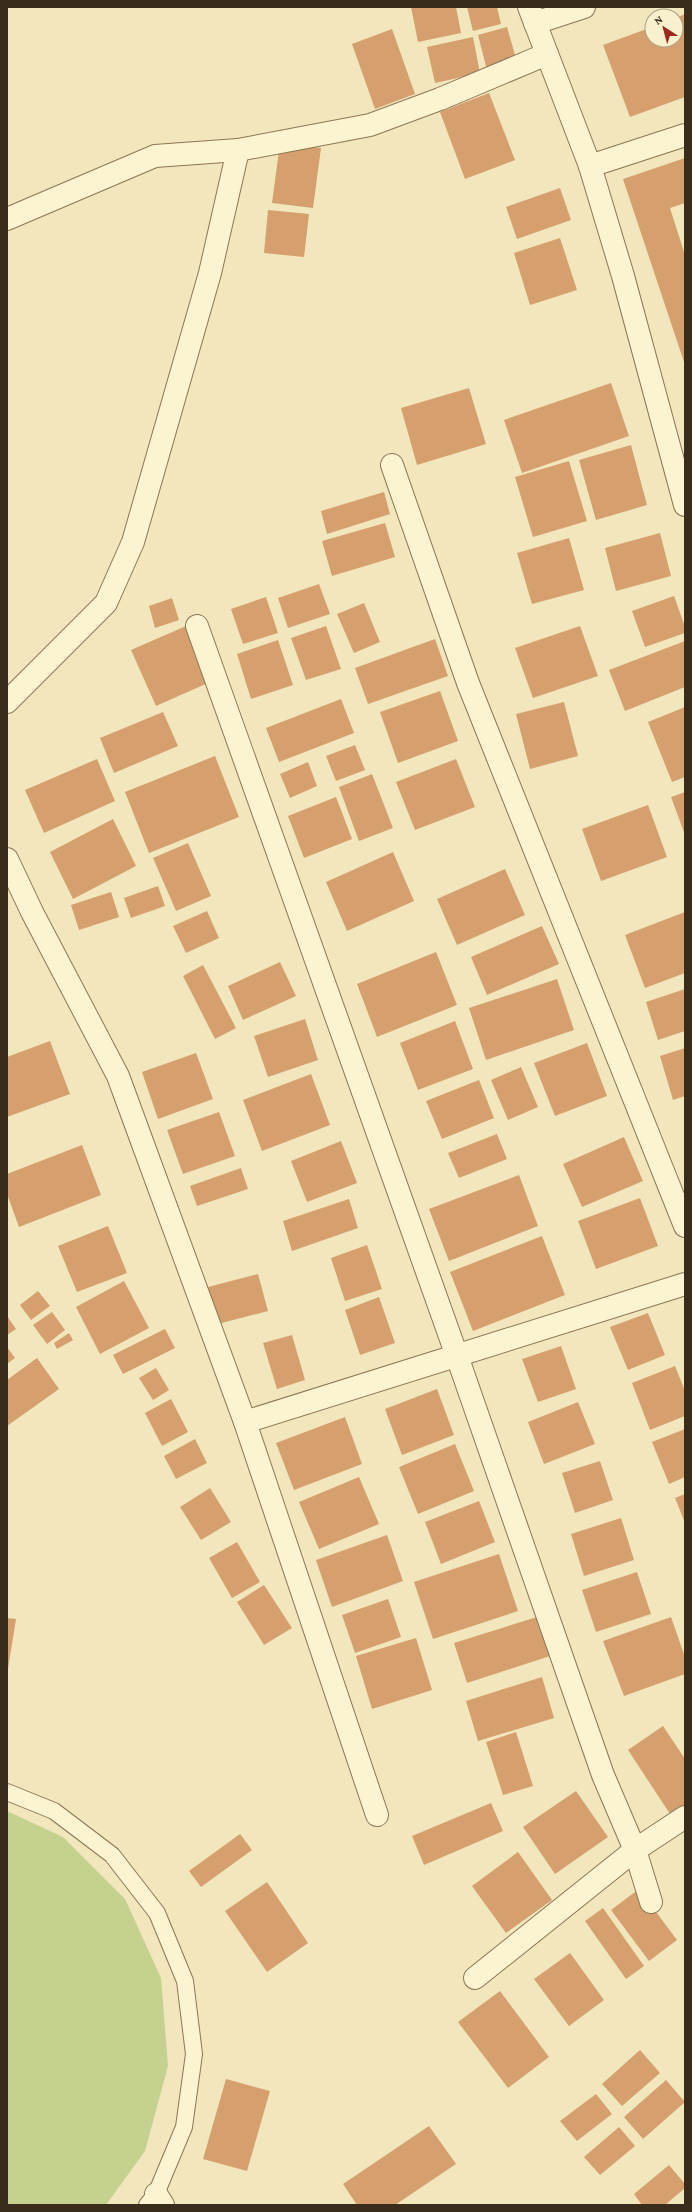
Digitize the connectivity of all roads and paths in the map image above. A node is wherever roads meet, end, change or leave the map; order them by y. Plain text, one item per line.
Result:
1 (584, 7) edge
2 (532, 15) edge
3 (547, 54) junction
4 (685, 135) edge
5 (238, 150) junction
6 (590, 166) junction
7 (7, 220) edge
8 (392, 465) dead end
9 (685, 505) edge
10 (197, 626) dead end
11 (7, 702) edge
12 (7, 859) edge
13 (685, 1226) edge
14 (685, 1284) edge
15 (457, 1356) junction
16 (245, 1422) junction
17 (7, 1792) edge
18 (377, 1815) dead end
19 (685, 1818) edge
20 (635, 1850) junction
21 (651, 1902) dead end
22 (475, 1978) dead end
23 (155, 2201) edge

1 - 2 street
2 - 3 street
3 - 5 street
3 - 6 street
4 - 6 street
5 - 7 street
5 - 11 street
6 - 9 street
8 - 13 street
10 - 15 street
12 - 16 street
14 - 15 street
15 - 16 street
15 - 20 street
16 - 18 street
17 - 23 lane
19 - 20 street
20 - 21 street
20 - 22 street

